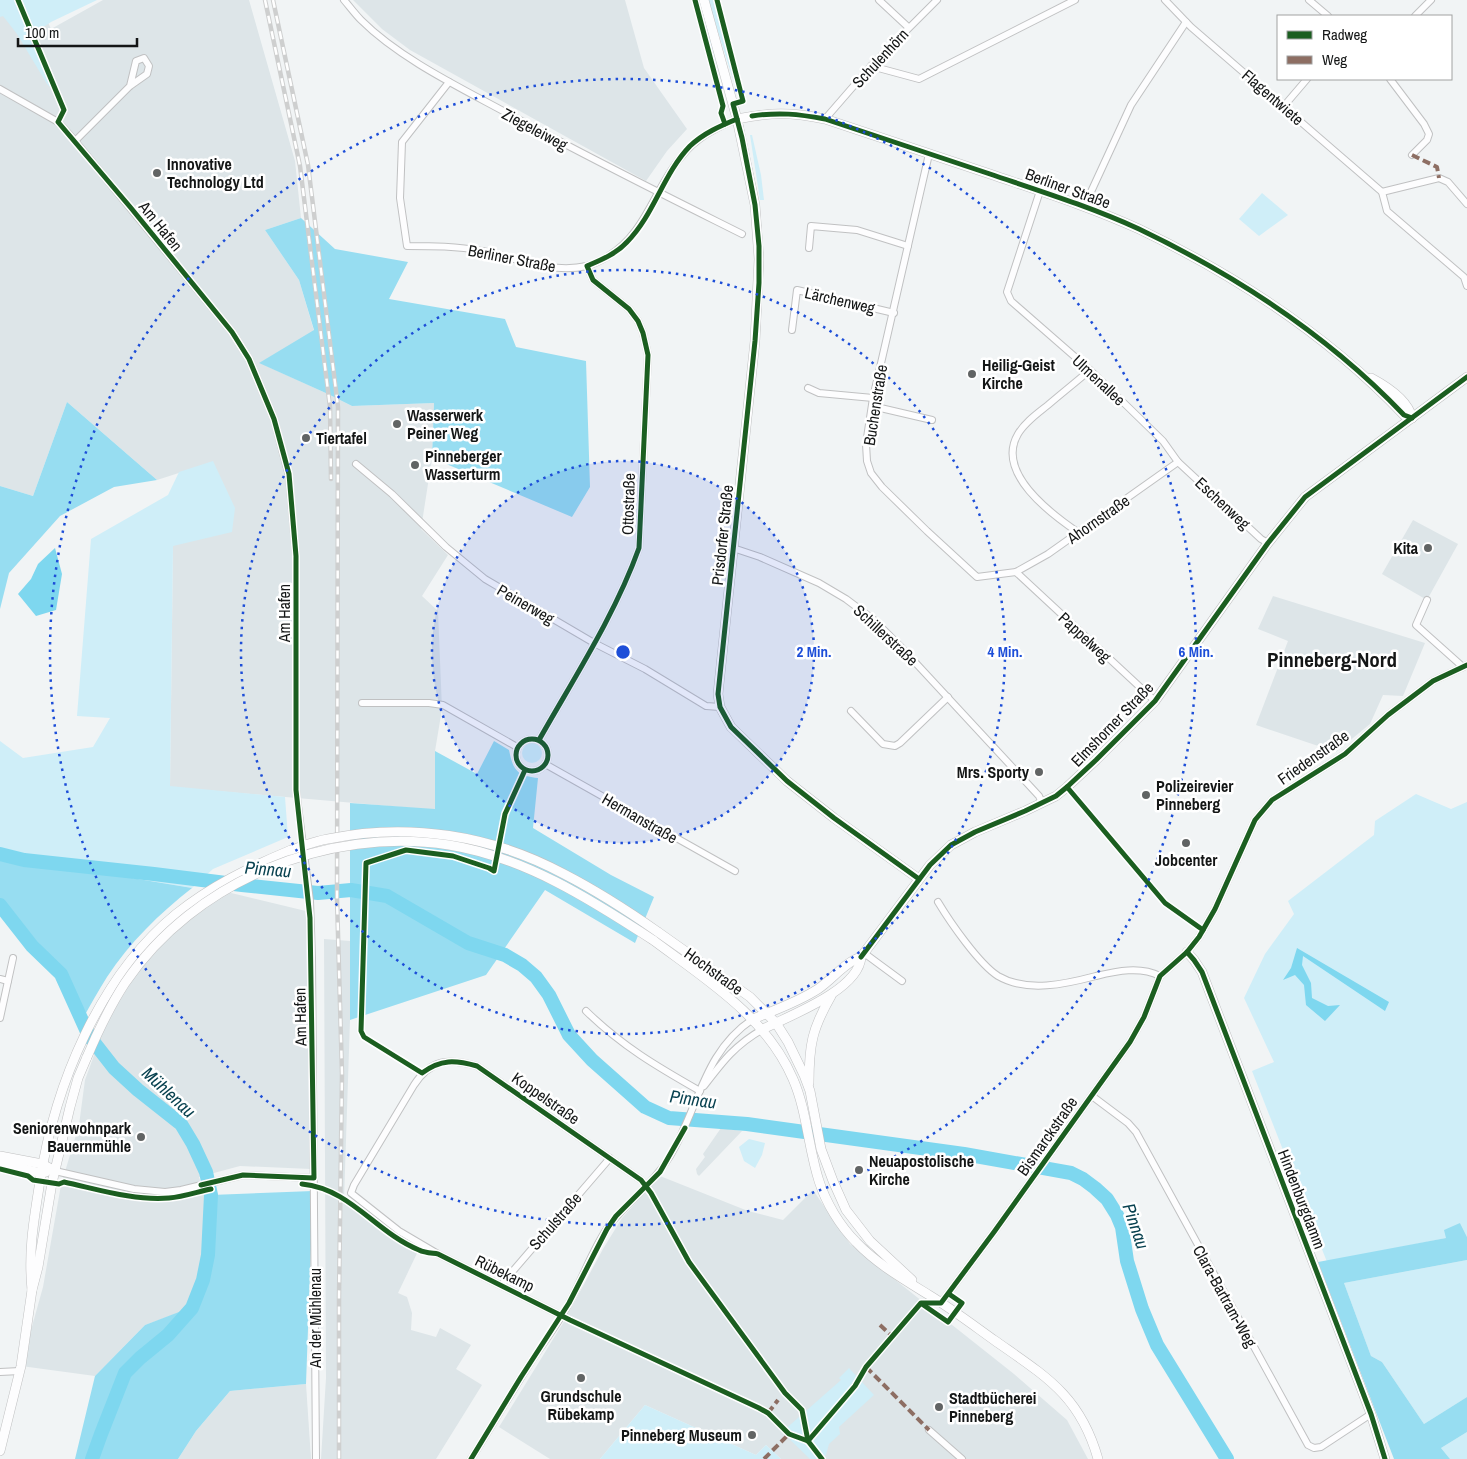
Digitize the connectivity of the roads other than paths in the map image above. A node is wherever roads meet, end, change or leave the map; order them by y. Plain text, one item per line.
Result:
1 (344, 0) edge
2 (704, 0) edge
3 (879, 0) edge
4 (937, 0) edge
5 (1075, 0) edge
6 (1165, 0) edge
7 (1309, 0) edge
8 (1431, 0) edge
9 (1327, 15) edge
10 (1416, 15) edge
11 (1186, 22) junction
12 (908, 27) junction
13 (870, 66) junction
14 (1306, 80) edge
15 (1391, 80) edge
16 (449, 82) junction
17 (130, 86) dead end
18 (0, 89) edge
19 (1284, 106) junction
20 (737, 119) junction
21 (825, 119) junction
22 (75, 141) junction
23 (929, 154) junction
24 (1412, 155) dead end
25 (1040, 190) junction
26 (1382, 192) junction
27 (659, 193) junction
28 (1467, 204) edge
29 (1084, 207) junction
30 (742, 234) dead end
31 (908, 246) junction
32 (809, 248) dead end
33 (587, 266) junction
34 (1467, 286) edge
35 (894, 313) junction
36 (792, 330) dead end
37 (1090, 370) junction
38 (1467, 377) edge
39 (808, 388) dead end
40 (873, 402) junction
41 (1412, 418) junction
42 (932, 420) dead end
43 (1178, 462) junction
44 (356, 464) dead end
45 (1079, 533) junction
46 (1268, 543) junction
47 (734, 548) junction
48 (1016, 572) junction
49 (1427, 600) dead end
50 (594, 643) junction
51 (1465, 666) edge
52 (948, 697) junction
53 (1155, 701) junction
54 (362, 703) dead end
55 (720, 707) junction
56 (851, 711) dead end
57 (540, 740) junction
58 (517, 747) junction
59 (545, 764) junction
60 (1042, 803) junction
61 (735, 871) dead end
62 (919, 879) junction
63 (938, 902) dead end
64 (1187, 952) junction
65 (863, 955) junction
66 (13, 958) dead end
67 (1160, 976) junction
68 (0, 979) edge
69 (8, 981) junction
70 (902, 981) dead end
71 (833, 993) junction
72 (586, 1011) dead end
73 (767, 1013) junction
74 (0, 1018) edge
75 (753, 1019) junction
76 (776, 1023) junction
77 (763, 1030) junction
78 (700, 1091) junction
79 (810, 1091) junction
80 (1092, 1096) junction
81 (810, 1118) junction
82 (817, 1149) junction
83 (0, 1156) edge
84 (610, 1158) junction
85 (0, 1164) edge
86 (42, 1168) junction
87 (55, 1171) junction
88 (314, 1178) junction
89 (647, 1187) junction
90 (823, 1190) junction
91 (351, 1193) joint
92 (839, 1197) junction
93 (887, 1257) junction
94 (872, 1258) junction
95 (502, 1286) junction
96 (32, 1290) junction
97 (928, 1294) junction
98 (941, 1303) junction
99 (562, 1316) junction
100 (20, 1371) junction
101 (0, 1372) edge
102 (1371, 1414) junction
103 (929, 1430) dead end
104 (0, 1451) edge
105 (316, 1459) edge
106 (472, 1459) edge
107 (962, 1459) edge
108 (1098, 1459) edge
109 (1384, 1459) edge

1 - 16 street, Ziegeleiweg
2 - 20 main road, Prisdorfer Straße
3 - 12 street
4 - 12 street, Schulenhörn
5 - 13 street
6 - 11 street, Flagentwiete
7 - 9 street
8 - 10 street
11 - 19 street, Flagentwiete
11 - 29 street
12 - 13 street, Schulenhörn
13 - 21 street, Schulenhörn
14 - 19 street
15 - 24 street
16 - 27 street, Ziegeleiweg
16 - 33 street, Berliner Straße
17 - 22 street
18 - 22 street, Am Hafen
19 - 26 street, Flagentwiete
20 - 21 main road, Berliner Straße
20 - 27 street, Berliner Straße
20 - 47 main road, Prisdorfer Straße
21 - 23 main road, Berliner Straße
22 - 88 street, Am Hafen
23 - 25 main road, Berliner Straße
23 - 31 street, Buchenstraße
25 - 29 main road, Berliner Straße
25 - 37 street, Ulmenallee
26 - 28 street
26 - 34 street, Flagentwiete
27 - 30 street, Ziegeleiweg
27 - 33 street, Berliner Straße
29 - 41 main road, Berliner Straße
31 - 32 street
31 - 35 street, Buchenstraße
33 - 50 street, Ottostraße
35 - 36 street, Lärchenweg
35 - 40 street, Buchenstraße
37 - 43 street, Ulmenallee
37 - 45 street
38 - 41 main road, Elmshorner Straße
39 - 40 street
40 - 42 street
40 - 48 street, Buchenstraße
41 - 46 main road, Elmshorner Straße
43 - 45 street, Ahornstraße
43 - 46 street, Eschenweg
44 - 50 street, Peinerweg
45 - 48 street, Ahornstraße
46 - 53 main road, Elmshorner Straße
47 - 52 street, Schillerstraße
47 - 55 main road, Prisdorfer Straße
48 - 53 street, Pappelweg
49 - 51 street
50 - 55 street, Peinerweg
50 - 57 street, Ottostraße
51 - 64 street, Friedenstraße
52 - 56 street
52 - 60 street, Schillerstraße
53 - 60 main road, Elmshorner Straße
54 - 58 street
55 - 62 main road, Prisdorfer Straße
57 - 58 street
57 - 59 street
58 - 59 street
59 - 61 street, Hermanstraße
60 - 62 main road, Elmshorner Straße
62 - 65 main road, Elmshorner Straße
63 - 67 street
64 - 67 street, Friedenstraße
64 - 102 main road, Hindenburgdamm
65 - 70 street
65 - 71 main road, Elmshorner Straße
65 - 73 main road, Elmshorner Straße
66 - 69 street
67 - 80 street, Bismarckstraße
68 - 69 street
69 - 74 street
71 - 76 main road, Elmshorner Straße
71 - 79 main road, Elmshorner Straße
72 - 78 street
73 - 75 main road, Elmshorner Straße
73 - 76 main road, Hochstraße
73 - 86 main road, Hochstraße, bridge
75 - 77 main road
75 - 78 street, Elmshorner Straße
75 - 87 main road, bridge
76 - 77 main road, Elmshorner Straße
76 - 79 main road, Hochstraße
77 - 78 street, Elmshorner Straße
77 - 81 main road
78 - 89 street, Elmshorner Straße
79 - 81 main road
80 - 98 street, Bismarckstraße
80 - 102 street, Clara-Bartram-Weg
81 - 82 main road
82 - 90 main road
82 - 92 main road
83 - 86 main road
84 - 89 street, Koppelstraße
84 - 91 street, Koppelstraße
84 - 95 street, Schulstraße
85 - 86 main road
86 - 87 main road
86 - 96 main road, Hochstraße
87 - 88 street
87 - 96 main road
88 - 105 street, An der Mühlenau
89 - 99 street, Elmshorner Straße
90 - 92 main road
90 - 94 main road
91 - 95 street, Rübekamp
92 - 93 main road
93 - 94 main road
93 - 97 main road
94 - 97 main road
95 - 99 street, Rübekamp
96 - 100 main road
97 - 98 main road
98 - 108 main road
99 - 106 street, Elmshorner Straße
100 - 101 street
100 - 104 main road
102 - 109 main road, Hindenburgdamm
103 - 107 street

